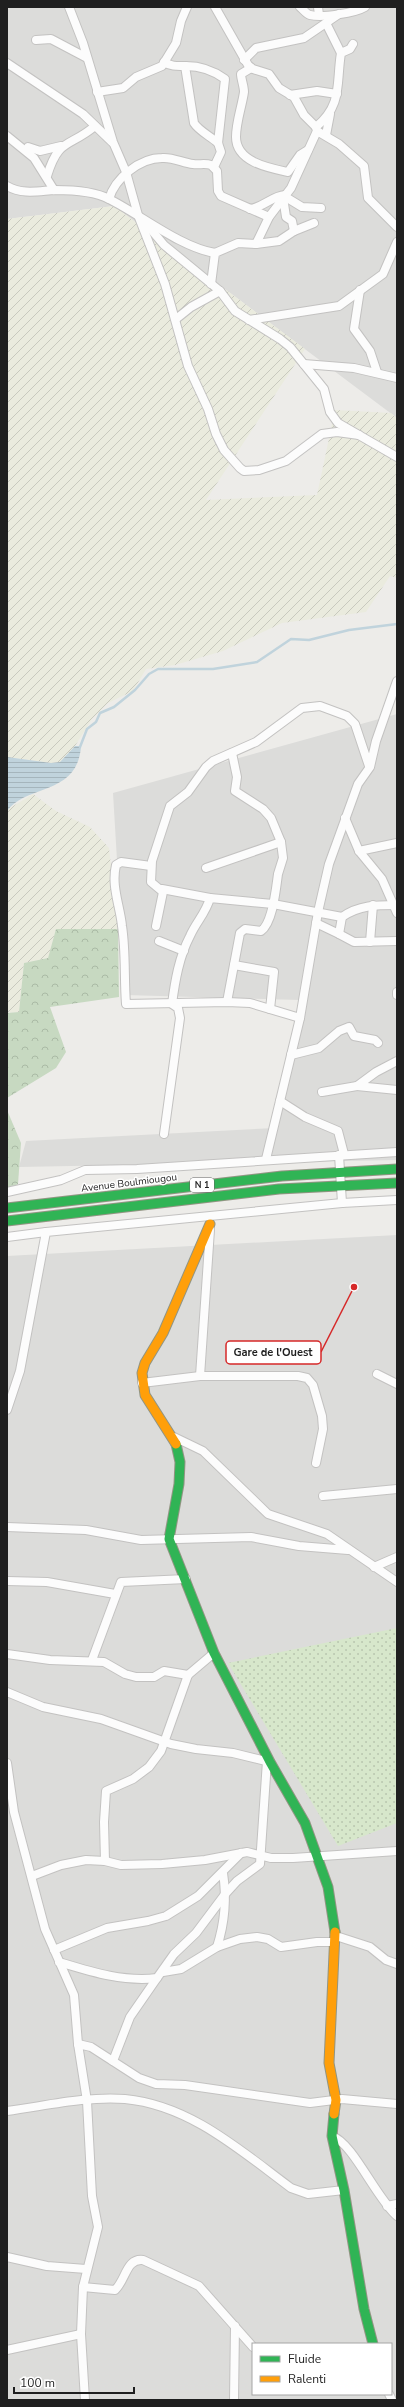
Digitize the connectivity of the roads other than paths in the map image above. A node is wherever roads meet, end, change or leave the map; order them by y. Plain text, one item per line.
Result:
1 (187, 7) edge
2 (215, 7) edge
3 (300, 7) edge
4 (365, 7) edge
5 (70, 8) edge
6 (319, 11) edge
7 (339, 14) junction
8 (326, 23) junction
9 (36, 40) dead end
10 (353, 44) dead end
11 (341, 53) junction
12 (87, 58) junction
13 (244, 60) junction
14 (164, 62) junction
15 (7, 63) edge
16 (185, 66) junction
17 (250, 68) junction
18 (97, 92) junction
19 (337, 94) junction
20 (290, 95) junction
21 (330, 113) junction
22 (95, 126) junction
23 (317, 129) junction
24 (7, 136) edge
25 (326, 136) junction
26 (113, 142) junction
27 (218, 143) junction
28 (62, 146) junction
29 (28, 148) dead end
30 (308, 150) junction
31 (214, 167) junction
32 (126, 172) junction
33 (47, 176) junction
34 (7, 186) edge
35 (54, 190) junction
36 (284, 196) junction
37 (109, 199) junction
38 (320, 208) dead end
39 (249, 209) junction
40 (138, 215) junction
41 (269, 216) junction
42 (314, 222) dead end
43 (397, 227) edge
44 (294, 231) junction
45 (397, 242) edge
46 (256, 244) junction
47 (215, 253) junction
48 (211, 284) junction
49 (360, 290) junction
50 (220, 291) junction
51 (176, 319) junction
52 (249, 320) junction
53 (304, 364) junction
54 (377, 372) junction
55 (397, 378) edge
56 (359, 435) junction
57 (397, 457) edge
58 (396, 685) edge
59 (232, 753) junction
60 (370, 767) junction
61 (345, 818) junction
62 (281, 842) junction
63 (397, 843) edge
64 (359, 851) junction
65 (151, 866) junction
66 (206, 868) dead end
67 (162, 889) junction
68 (210, 898) junction
69 (273, 904) junction
70 (373, 905) junction
71 (395, 905) edge
72 (318, 912) junction
73 (397, 913) edge
74 (342, 918) junction
75 (316, 923) junction
76 (156, 926) dead end
77 (339, 934) junction
78 (159, 941) dead end
79 (397, 941) edge
80 (370, 942) junction
81 (184, 951) junction
82 (234, 965) junction
83 (227, 1002) junction
84 (172, 1004) junction
85 (270, 1009) junction
86 (300, 1018) junction
87 (378, 1043) dead end
88 (291, 1055) junction
89 (397, 1061) edge
90 (357, 1086) junction
91 (397, 1090) edge
92 (322, 1092) dead end
93 (280, 1101) junction
94 (164, 1134) dead end
95 (397, 1152) edge
96 (342, 1154) junction
97 (266, 1159) junction
98 (397, 1169) edge
99 (341, 1171) junction
100 (397, 1183) edge
101 (341, 1185) junction
102 (7, 1192) edge
103 (397, 1200) edge
104 (342, 1203) junction
105 (7, 1208) edge
106 (211, 1220) junction
107 (7, 1222) edge
108 (46, 1232) junction
109 (7, 1237) edge
110 (377, 1374) dead end
111 (200, 1376) junction
112 (142, 1383) junction
113 (397, 1384) edge
114 (7, 1410) edge
115 (174, 1436) junction
116 (316, 1464) dead end
117 (397, 1489) edge
118 (323, 1496) dead end
119 (7, 1527) edge
120 (169, 1539) junction
121 (348, 1550) junction
122 (397, 1557) edge
123 (374, 1567) junction
124 (186, 1579) junction
125 (7, 1581) edge
126 (397, 1582) edge
127 (115, 1594) junction
128 (214, 1653) junction
129 (7, 1654) edge
130 (92, 1660) junction
131 (188, 1675) junction
132 (7, 1692) edge
133 (164, 1741) junction
134 (269, 1761) junction
135 (7, 1763) edge
136 (11, 1811) edge
137 (397, 1851) edge
138 (241, 1853) junction
139 (261, 1854) junction
140 (318, 1855) junction
141 (105, 1861) junction
142 (223, 1873) junction
143 (32, 1876) junction
144 (226, 1893) junction
145 (336, 1939) junction
146 (217, 1947) junction
147 (54, 1950) junction
148 (59, 1962) junction
149 (397, 1964) edge
150 (160, 1975) junction
151 (78, 2044) junction
152 (113, 2061) junction
153 (336, 2100) junction
154 (87, 2101) junction
155 (397, 2104) edge
156 (7, 2111) edge
157 (332, 2136) junction
158 (344, 2190) junction
159 (397, 2204) edge
160 (387, 2206) junction
161 (397, 2216) edge
162 (7, 2257) edge
163 (86, 2268) junction
164 (83, 2288) junction
165 (235, 2326) junction
166 (81, 2334) junction
167 (373, 2343) edge
168 (252, 2346) edge
169 (7, 2350) edge
170 (85, 2400) edge
171 (234, 2400) edge

1 - 14 street
2 - 13 street
3 - 6 street
4 - 7 street
5 - 12 street
6 - 7 street
7 - 8 street
8 - 11 street
8 - 13 street
9 - 12 street
10 - 11 street
11 - 19 street
12 - 18 street
13 - 17 street
14 - 16 street
14 - 18 street
15 - 22 street
16 - 27 street
16 - 27 street
17 - 20 street
17 - 30 street
18 - 26 street
19 - 20 street
19 - 21 street
20 - 23 street
21 - 23 street
21 - 25 street
22 - 26 street
22 - 28 street
23 - 25 street
23 - 30 street
24 - 33 street
25 - 43 street
26 - 32 street
27 - 31 street
28 - 29 street
28 - 33 street
30 - 36 street
31 - 32 street
31 - 39 street
32 - 37 street
32 - 40 street
33 - 35 street
34 - 35 street
35 - 37 street
36 - 38 street
36 - 39 street
36 - 41 street
36 - 44 street
37 - 40 street
39 - 41 street
40 - 47 street
40 - 48 street
40 - 51 street
41 - 46 street
42 - 44 street
44 - 46 street
45 - 49 street
46 - 47 street
47 - 48 street
48 - 50 street
49 - 52 street
49 - 54 street
50 - 51 street
50 - 52 street
51 - 56 street
52 - 53 street
53 - 54 street
53 - 56 street
54 - 55 street
56 - 57 street
58 - 60 street
59 - 60 street
59 - 62 street
59 - 65 street
60 - 61 street
61 - 64 street
61 - 72 street
62 - 66 street
62 - 69 street
63 - 64 street
64 - 71 street
65 - 67 street
65 - 84 street
67 - 68 street
67 - 76 street
68 - 69 street
68 - 81 street
69 - 72 street
69 - 82 street
70 - 71 street
70 - 74 street
70 - 80 street
71 - 73 street
72 - 74 street
72 - 75 street
74 - 77 street
75 - 77 street
75 - 86 street
77 - 80 street
78 - 81 street
79 - 80 street
81 - 84 street
82 - 83 street
82 - 85 street
83 - 84 street
83 - 85 street
84 - 94 street
85 - 86 street
86 - 88 street
87 - 88 street
88 - 93 street
89 - 90 street
90 - 91 street
90 - 92 street
93 - 96 street
93 - 97 street
95 - 96 street
96 - 97 street
96 - 99 street
97 - 102 street
98 - 99 main road, Avenue Boulmiougou / N 1
99 - 101 street
99 - 105 main road, Avenue Boulmiougou / N 1
100 - 101 main road, N 1
101 - 104 street
101 - 107 main road, N 1
103 - 104 street
104 - 106 street
106 - 108 street
106 - 111 street
106 - 112 main road
108 - 109 street
108 - 114 street
110 - 113 street
111 - 112 street
111 - 116 street
112 - 115 main road
115 - 120 main road
115 - 121 street
117 - 118 street
119 - 120 street
120 - 121 street
120 - 124 main road
121 - 123 street
122 - 123 street
123 - 126 street
124 - 127 street
124 - 128 main road
125 - 127 street
127 - 130 street
128 - 131 street
128 - 134 main road
129 - 130 street
130 - 131 street
131 - 133 street
132 - 133 street
133 - 134 street
133 - 141 street
134 - 139 street
134 - 140 main road
135 - 136 street
136 - 143 street
137 - 140 street
138 - 139 street
138 - 141 street
138 - 142 street
139 - 140 street
139 - 144 street
140 - 145 main road
141 - 143 street
142 - 144 street
142 - 147 street
143 - 147 street
144 - 146 street
144 - 150 street
145 - 146 street
145 - 149 street
145 - 153 main road
146 - 150 street
147 - 148 street
148 - 150 street
148 - 151 street
150 - 152 street
151 - 152 street
151 - 154 street
152 - 153 street
153 - 155 street
153 - 157 main road
154 - 156 street
154 - 158 street
154 - 163 street
157 - 158 main road
157 - 160 street
158 - 167 main road
159 - 160 street
160 - 161 street
162 - 163 street
163 - 164 street
164 - 165 street
164 - 166 street
165 - 168 street
165 - 171 street
166 - 169 street
166 - 170 street

